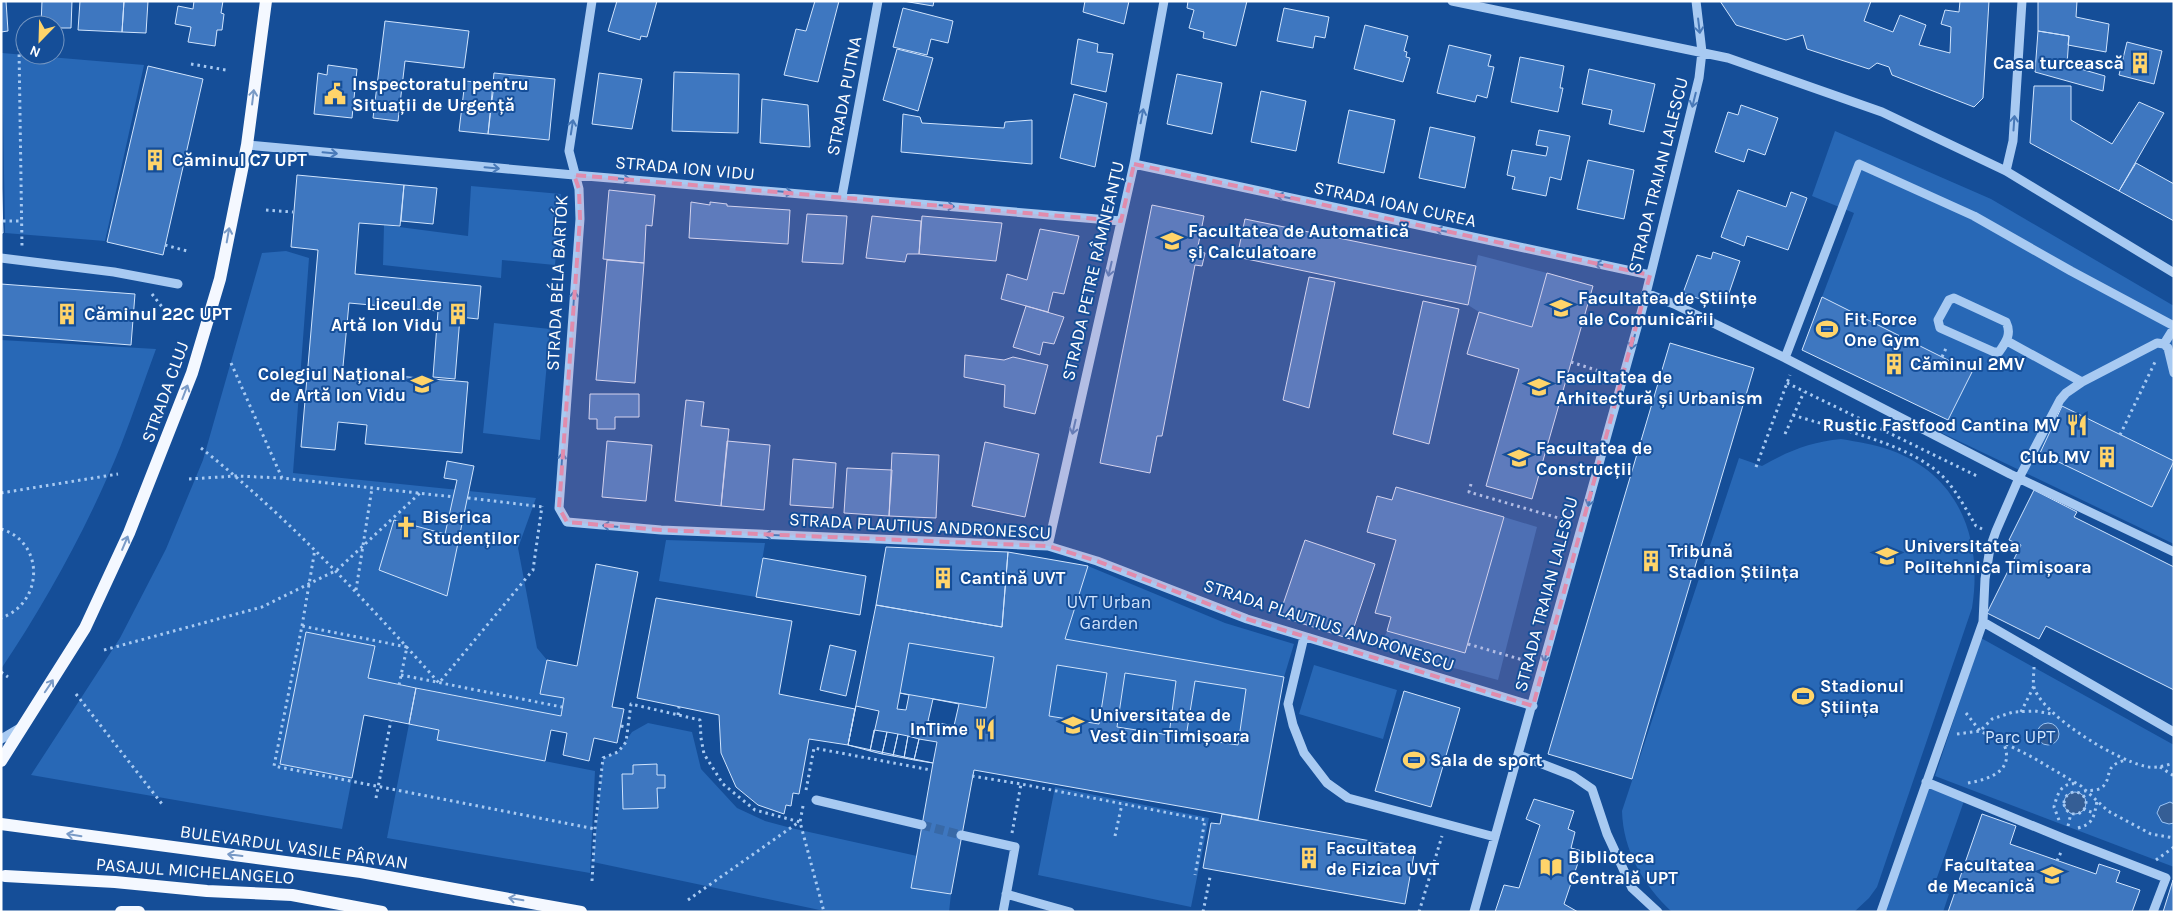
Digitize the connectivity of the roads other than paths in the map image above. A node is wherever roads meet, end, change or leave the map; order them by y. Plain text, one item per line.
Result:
1 (266, 1) edge
2 (592, 1) edge
3 (878, 1) edge
4 (1164, 1) edge
5 (1452, 1) edge
6 (1696, 1) edge
7 (2022, 1) edge
8 (1702, 52) junction
9 (247, 145) junction
10 (1134, 164) junction
11 (2006, 171) junction
12 (574, 175) junction
13 (842, 196) junction
14 (1121, 221) junction
15 (1, 258) edge
16 (2174, 273) edge
17 (1650, 275) junction
18 (178, 284) dead end
19 (1646, 293) junction
20 (2174, 327) edge
21 (2006, 340) junction
22 (2164, 344) junction
23 (1785, 358) junction
24 (2174, 373) edge
25 (2082, 382) junction
26 (2019, 478) junction
27 (559, 508) joint
28 (1048, 546) junction
29 (2174, 552) edge
30 (1983, 622) junction
31 (1304, 637) junction
32 (1532, 706) junction
33 (22, 726) junction
34 (2174, 732) edge
35 (1, 740) edge
36 (1519, 756) junction
37 (1, 761) edge
38 (1926, 782) junction
39 (816, 800) dead end
40 (1, 824) edge
41 (922, 826) tunnel mouth
42 (961, 835) tunnel mouth
43 (1495, 837) junction
44 (5, 876) dead end
45 (1006, 894) junction
46 (121, 912) edge
47 (139, 912) edge
48 (382, 912) edge
49 (581, 912) edge
50 (1003, 912) edge
51 (1070, 912) edge
52 (1474, 912) edge
53 (1658, 912) edge
54 (1881, 912) edge
55 (2153, 912) edge

9 -> 1 main road, STRADA CLUJ
12 -> 2 street, STRADA BÉLA BARTÓK
3 - 13 street, STRADA PUTNA
10 -> 4 street, STRADA PETRE RÂMNEANȚU
5 - 8 street
6 -> 8 street, STRADA TRAIAN LALESCU
11 -> 7 street
8 - 11 street
8 -> 17 street, STRADA TRAIAN LALESCU
9 -> 12 street, STRADA ION VIDU
33 -> 9 main road, STRADA CLUJ
10 - 14 street, STRADA PETRE RÂMNEANȚU
17 -> 10 street, STRADA IOAN CUREA
11 - 16 street
12 -> 13 street, STRADA ION VIDU
27 -> 12 street, STRADA BÉLA BARTÓK
13 -> 14 street, STRADA ION VIDU
14 -> 28 street, STRADA PETRE RÂMNEANȚU
15 - 18 street
17 - 19 street, STRADA TRAIAN LALESCU
19 - 23 street
19 -> 32 street, STRADA TRAIAN LALESCU
20 - 22 street
20 - 23 street
21 - 21 street
21 - 25 street
22 - 24 street
22 - 25 street
23 - 26 street
25 - 26 street
26 - 29 street
26 - 30 street
28 -> 27 street, STRADA PLAUTIUS ANDRONESCU
28 - 31 street, STRADA PLAUTIUS ANDRONESCU
30 - 34 street
30 - 38 street
31 - 32 street, STRADA PLAUTIUS ANDRONESCU
31 - 43 street
32 - 36 street, STRADA TRAIAN LALESCU
33 - 35 street
33 - 37 main road, STRADA CLUJ
36 - 43 street, STRADA TRAIAN LALESCU
36 - 53 street
38 - 54 street
38 - 55 street
39 - 41 street
49 -> 40 main road, BULEVARDUL VASILE PÂRVAN
42 - 45 street
43 - 52 street, STRADA TRAIAN LALESCU
44 - 48 main road, PASAJUL MICHELANGELO
45 - 50 street
45 - 51 street
46 - 47 main road

